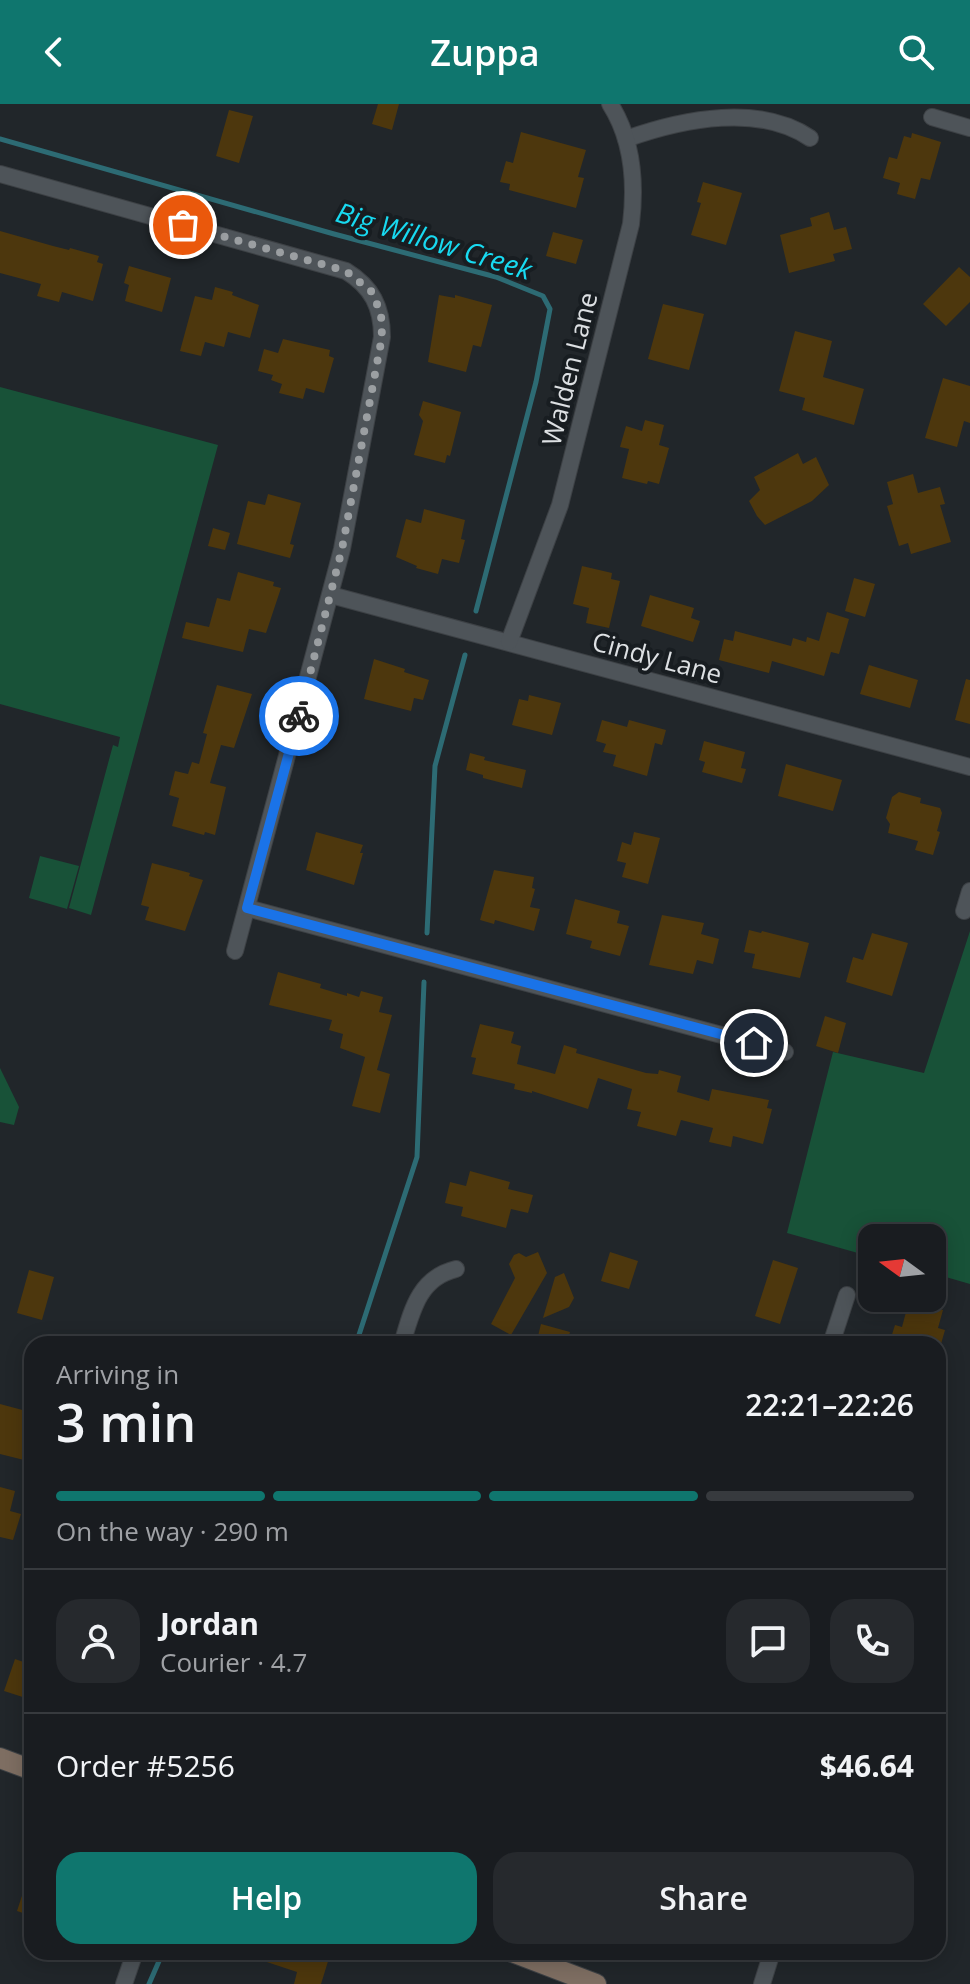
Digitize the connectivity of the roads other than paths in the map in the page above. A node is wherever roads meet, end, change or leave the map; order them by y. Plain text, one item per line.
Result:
1 (610, 104) edge
2 (767, 107) edge
3 (932, 117) dead end
4 (970, 128) edge
5 (810, 138) dead end
6 (626, 139) junction
7 (0, 174) edge
8 (331, 595) junction
9 (509, 642) junction
10 (970, 767) edge
11 (970, 891) edge
12 (247, 908) junction
13 (964, 911) dead end
14 (235, 951) dead end
15 (785, 1052) dead end
16 (456, 1269) dead end
17 (847, 1295) dead end
18 (404, 1336) edge
19 (834, 1336) edge
20 (0, 1758) edge
21 (24, 1767) edge
22 (132, 1960) edge
23 (533, 1960) edge
24 (770, 1960) edge
25 (124, 1984) edge
26 (596, 1984) edge
27 (762, 1984) edge

1 - 6 street, Walden Lane
2 - 5 street
2 - 6 street
3 - 4 street
6 - 9 street, Walden Lane
7 - 8 street
8 - 9 street, Cindy Lane
8 - 12 street
9 - 10 street, Cindy Lane
11 - 13 street
12 - 14 street
12 - 15 street
16 - 18 street
17 - 19 street
20 - 21 street
22 - 25 street
23 - 26 street
24 - 27 street

